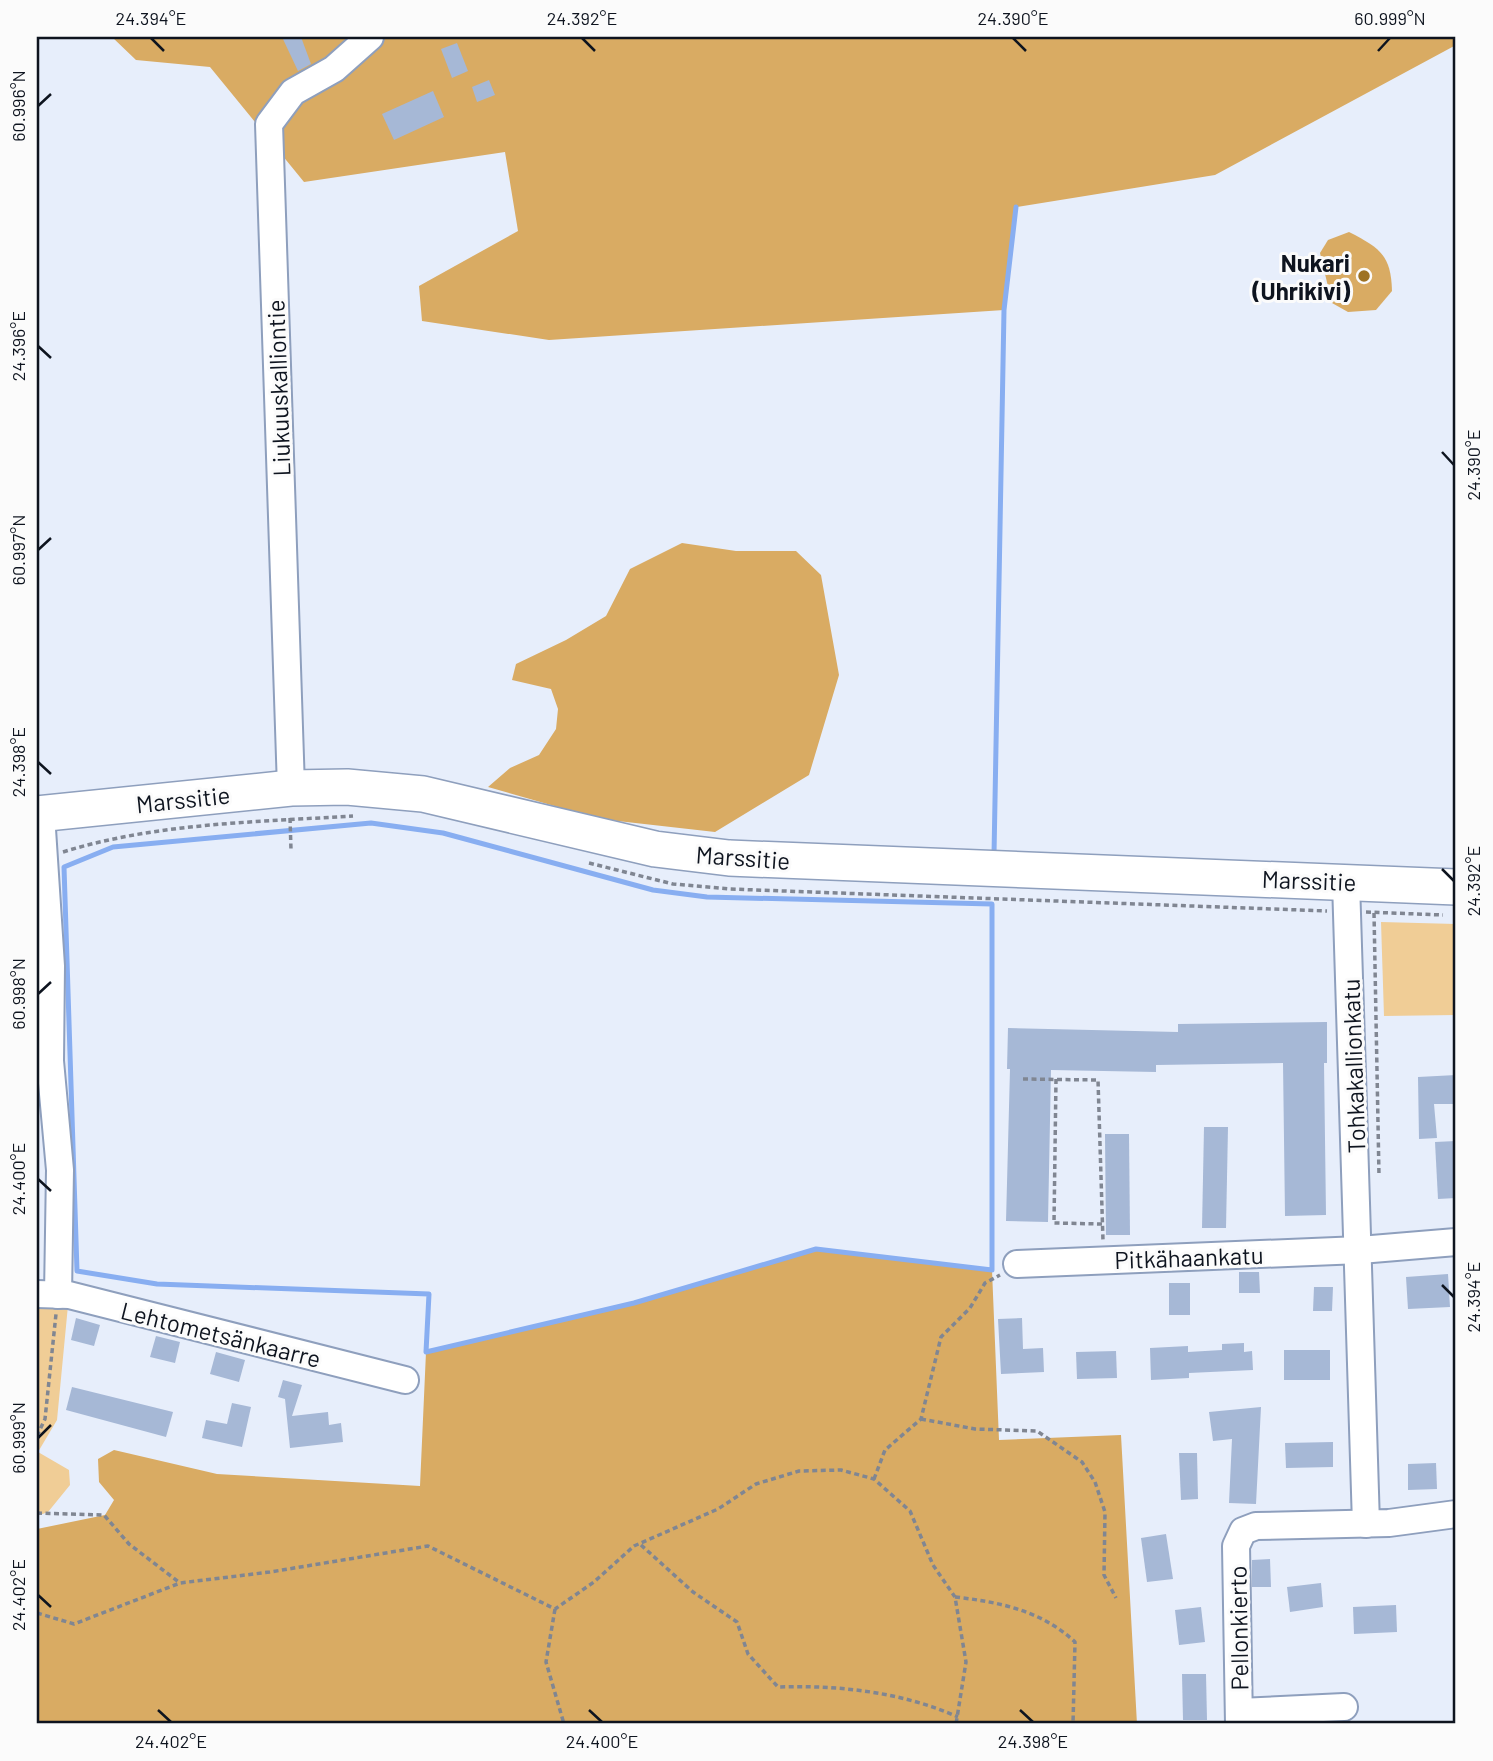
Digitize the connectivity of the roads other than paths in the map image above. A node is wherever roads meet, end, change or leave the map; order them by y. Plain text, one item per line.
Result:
1 (370, 37) edge
2 (290, 788) junction
3 (39, 814) edge
4 (1346, 882) junction
5 (1456, 887) edge
6 (43, 1062) edge
7 (1456, 1242) edge
8 (1360, 1250) junction
9 (1017, 1264) road end
10 (47, 1294) edge
11 (405, 1380) dead end
12 (1456, 1514) edge
13 (1366, 1524) junction
14 (1344, 1707) dead end
15 (1239, 1718) edge

1 - 2 street, Liukuuskalliontie
2 - 3 main road, Marssitie
2 - 4 main road, Marssitie
3 - 6 street
4 - 5 main road, Marssitie
4 - 8 street, Tohkakallionkatu
6 - 10 street
7 - 8 street
8 - 9 street, Pitkähaankatu
8 - 13 street, Tohkakallionkatu
10 - 11 street, Lehtometsänkaarre
12 - 13 street
13 - 15 street, Pellonkierto
14 - 15 street

